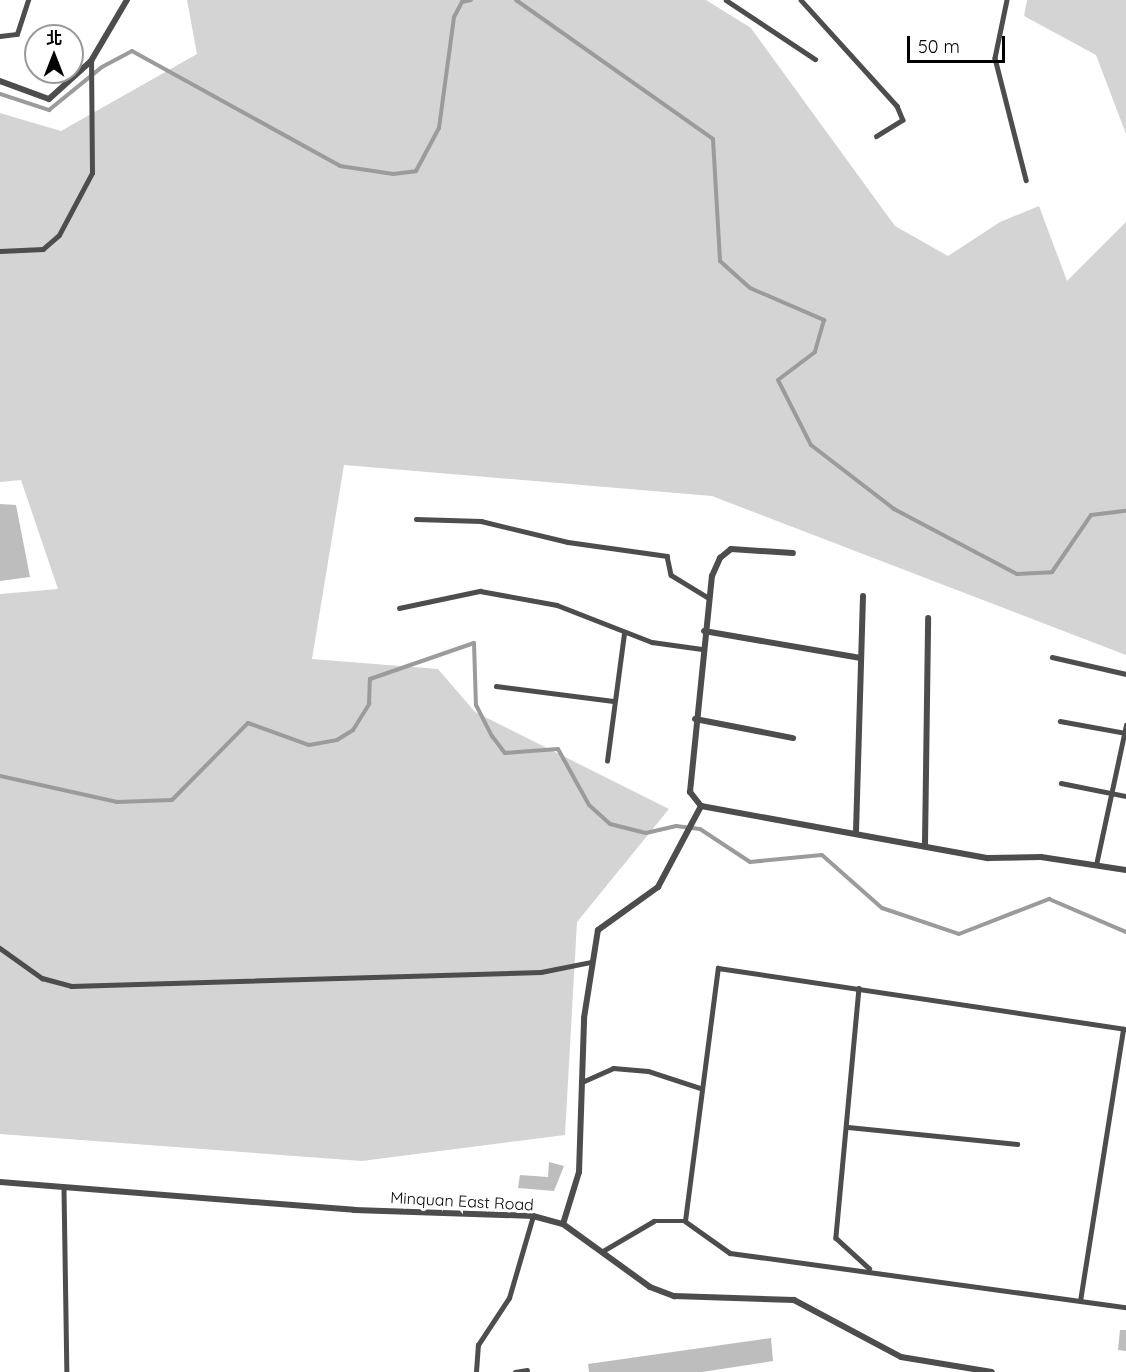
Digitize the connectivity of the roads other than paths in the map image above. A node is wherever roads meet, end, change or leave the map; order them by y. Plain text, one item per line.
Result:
1 (28, 0) edge
2 (127, 0) edge
3 (726, 0) edge
4 (801, 0) edge
5 (1007, 0) edge
6 (0, 36) edge
7 (815, 59) dead end
8 (91, 64) junction
9 (0, 81) edge
10 (878, 136) dead end
11 (1026, 180) dead end
12 (0, 251) edge
13 (416, 519) dead end
14 (793, 553) dead end
15 (863, 596) dead end
16 (708, 598) junction
17 (399, 608) dead end
18 (928, 618) dead end
19 (704, 631) junction
20 (624, 634) junction
21 (702, 649) junction
22 (1052, 657) dead end
23 (861, 658) junction
24 (1126, 674) edge
25 (496, 686) dead end
26 (613, 701) junction
27 (695, 719) junction
28 (1060, 721) dead end
29 (1126, 725) edge
30 (1125, 733) edge
31 (793, 738) dead end
32 (608, 761) dead end
33 (1061, 783) dead end
34 (1111, 793) junction
35 (1126, 796) edge
36 (701, 806) junction
37 (856, 832) junction
38 (925, 844) junction
39 (1096, 865) junction
40 (1126, 870) edge
41 (0, 948) edge
42 (591, 962) junction
43 (859, 987) junction
44 (1125, 1029) edge
45 (579, 1083) junction
46 (700, 1088) junction
47 (848, 1127) junction
48 (1017, 1144) dead end
49 (0, 1182) edge
50 (64, 1189) junction
51 (533, 1216) junction
52 (685, 1221) junction
53 (563, 1224) junction
54 (603, 1251) junction
55 (872, 1269) junction
56 (1080, 1301) junction
57 (1126, 1307) edge
58 (527, 1370) dead end
59 (68, 1372) edge
60 (476, 1372) edge
61 (515, 1372) edge
62 (993, 1372) edge

1 - 6 lane
2 - 8 street
3 - 7 lane
4 - 10 lane
5 - 11 lane
8 - 9 street
8 - 12 lane
13 - 16 lane
14 - 16 street
15 - 23 street
16 - 19 street
17 - 20 lane
18 - 38 street
19 - 21 street
19 - 23 street
20 - 21 lane
20 - 26 lane
21 - 27 street
22 - 24 lane
23 - 37 street
25 - 26 lane
26 - 32 lane
27 - 31 street
27 - 36 street
28 - 30 lane
29 - 30 lane
30 - 34 lane
33 - 34 lane
34 - 35 lane
34 - 39 lane
36 - 37 street
36 - 42 street
37 - 38 street
38 - 39 street
39 - 40 street
41 - 42 lane
42 - 45 street
43 - 44 lane
43 - 46 lane
43 - 47 lane
44 - 56 lane
45 - 46 lane
45 - 53 street
46 - 52 lane
47 - 48 lane
47 - 55 lane
49 - 50 street, Minquan East Road
50 - 51 street, Minquan East Road
50 - 59 lane
51 - 53 street, Minquan East Road
51 - 60 lane
52 - 54 lane
52 - 55 lane
53 - 54 street, Minquan East Road
54 - 62 street, Minquan East Road
55 - 56 lane
56 - 57 lane
58 - 61 lane

